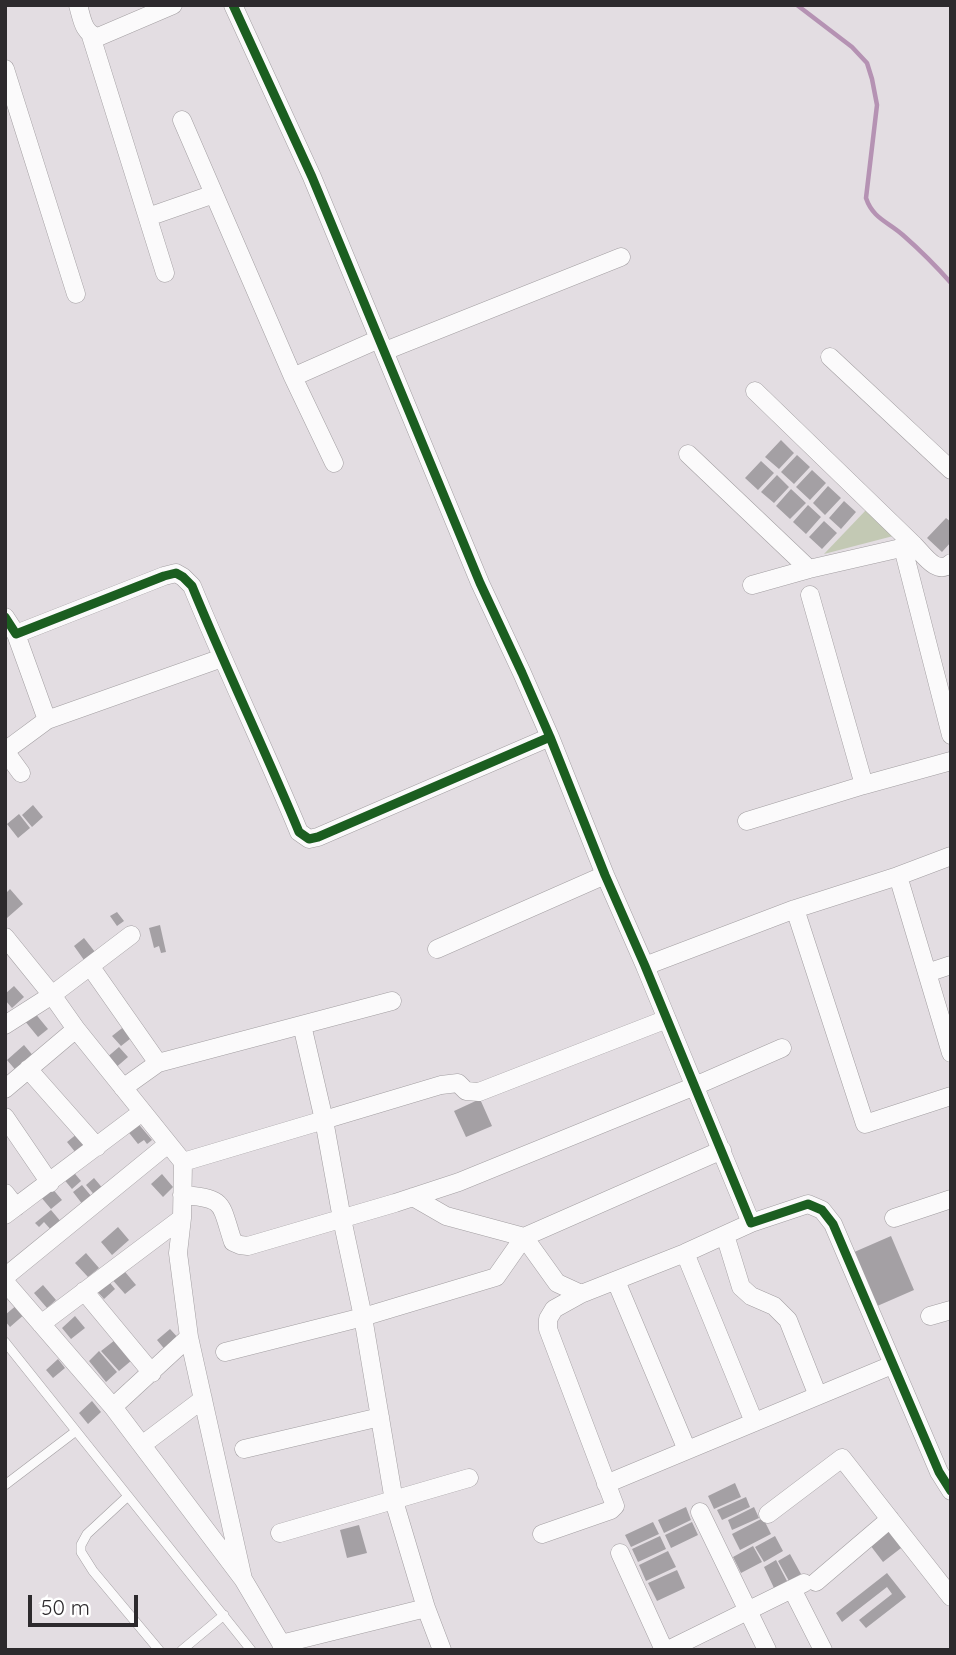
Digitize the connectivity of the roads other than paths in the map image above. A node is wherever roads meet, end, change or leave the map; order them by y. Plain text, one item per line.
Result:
1 (78, 5) edge
2 (173, 5) edge
3 (233, 5) edge
4 (91, 36) junction
5 (6, 71) edge
6 (183, 120) dead end
7 (214, 194) junction
8 (148, 217) junction
9 (621, 257) dead end
10 (165, 273) dead end
11 (76, 294) dead end
12 (382, 345) junction
13 (830, 357) dead end
14 (293, 377) junction
15 (754, 391) dead end
16 (688, 454) dead end
17 (334, 463) dead end
18 (951, 470) edge
19 (909, 546) junction
20 (951, 563) edge
21 (809, 569) junction
22 (752, 585) dead end
23 (810, 595) dead end
24 (5, 617) edge
25 (16, 634) junction
26 (222, 658) junction
27 (47, 720) junction
28 (951, 735) edge
29 (550, 737) junction
30 (5, 751) edge
31 (951, 761) edge
32 (21, 772) dead end
33 (864, 785) junction
34 (747, 821) dead end
35 (951, 856) edge
36 (605, 875) junction
37 (898, 876) junction
38 (795, 909) junction
39 (131, 935) dead end
40 (5, 937) edge
41 (438, 949) dead end
42 (951, 965) edge
43 (90, 966) junction
44 (645, 966) junction
45 (927, 973) junction
46 (52, 995) junction
47 (392, 1001) dead end
48 (667, 1019) junction
49 (7, 1021) edge
50 (302, 1025) junction
51 (76, 1029) junction
52 (782, 1048) dead end
53 (951, 1053) edge
54 (158, 1063) junction
55 (28, 1069) junction
56 (695, 1086) junction
57 (123, 1088) junction
58 (5, 1089) edge
59 (951, 1096) edge
60 (142, 1112) junction
61 (5, 1117) edge
62 (324, 1120) junction
63 (168, 1144) junction
64 (97, 1147) junction
65 (722, 1150) junction
66 (183, 1162) junction
67 (50, 1183) junction
68 (182, 1195) junction
69 (413, 1197) junction
70 (951, 1199) edge
71 (9, 1205) edge
72 (182, 1218) junction
73 (894, 1218) dead end
74 (342, 1219) junction
75 (751, 1223) junction
76 (725, 1235) junction
77 (524, 1237) junction
78 (685, 1253) junction
79 (5, 1280) edge
80 (616, 1281) junction
81 (84, 1291) junction
82 (581, 1294) junction
83 (951, 1310) edge
84 (930, 1316) dead end
85 (363, 1317) junction
86 (41, 1324) junction
87 (189, 1337) junction
88 (5, 1342) edge
89 (225, 1352) dead end
90 (892, 1365) junction
91 (152, 1373) junction
92 (818, 1396) junction
93 (203, 1399) junction
94 (113, 1407) junction
95 (380, 1417) junction
96 (754, 1422) junction
97 (76, 1431) junction
98 (142, 1445) junction
99 (244, 1449) dead end
100 (687, 1450) junction
101 (468, 1478) dead end
102 (606, 1484) junction
103 (5, 1485) edge
104 (951, 1491) edge
105 (128, 1496) junction
106 (394, 1501) junction
107 (700, 1512) dead end
108 (768, 1514) dead end
109 (890, 1519) junction
110 (280, 1533) dead end
111 (542, 1534) dead end
112 (620, 1553) dead end
113 (243, 1579) junction
114 (804, 1585) junction
115 (951, 1597) edge
116 (426, 1608) junction
117 (748, 1609) junction
118 (224, 1615) junction
119 (283, 1647) edge
120 (159, 1650) edge
121 (182, 1650) edge
122 (251, 1650) edge
123 (442, 1650) edge
124 (666, 1650) edge
125 (767, 1650) edge
126 (822, 1650) edge

1 - 4 street
2 - 4 street
3 - 12 street
4 - 8 street
5 - 11 street
6 - 7 street
7 - 8 street
7 - 14 street
8 - 10 street
9 - 12 street
12 - 14 street
12 - 29 street
13 - 18 street
14 - 17 street
15 - 19 street
16 - 21 street
19 - 20 street
19 - 21 street
19 - 28 street
21 - 22 street
23 - 33 street
24 - 25 street
25 - 26 street
25 - 27 street
26 - 27 street
26 - 29 street
27 - 30 street
29 - 36 street
30 - 32 street
31 - 33 street
33 - 34 street
35 - 37 street
36 - 41 street
36 - 44 street
37 - 38 street
37 - 45 street
38 - 44 street
38 - 59 street
39 - 43 street
40 - 46 street
42 - 45 street
43 - 46 street
43 - 54 street
44 - 48 street
45 - 53 street
46 - 49 street
46 - 51 street
47 - 50 street
48 - 56 street
48 - 62 street
50 - 54 street
50 - 62 street
51 - 55 street
51 - 57 street
52 - 56 street
54 - 57 street
55 - 58 street
55 - 64 street
56 - 65 street
56 - 69 street
57 - 60 street
60 - 63 street
60 - 64 street
61 - 67 street
62 - 66 street
62 - 74 street
63 - 66 street
63 - 79 street
64 - 67 street
65 - 75 street
65 - 77 street
66 - 68 street
67 - 71 street
68 - 72 street
68 - 74 street
69 - 74 street
69 - 77 street
70 - 73 street
72 - 81 street
72 - 87 street
74 - 85 street
75 - 76 street
75 - 90 street
76 - 78 street
76 - 92 street
77 - 82 street
77 - 85 street
78 - 80 street
78 - 96 street
79 - 86 street
80 - 82 street
80 - 100 street
81 - 86 street
81 - 91 street
82 - 102 street
83 - 84 street
85 - 89 street
85 - 95 street
86 - 94 street
87 - 91 street
87 - 93 street
88 - 97 lane
90 - 92 street
90 - 104 street
91 - 94 street
92 - 96 street
93 - 98 street
93 - 113 street
94 - 98 street
95 - 99 street
95 - 106 street
96 - 100 street
97 - 103 lane
97 - 105 lane
98 - 113 street
100 - 102 street
101 - 106 street
102 - 111 street
105 - 118 lane
105 - 120 lane
106 - 110 street
106 - 116 street
107 - 117 street
108 - 109 street
109 - 114 street
109 - 115 street
112 - 124 street
113 - 119 street
114 - 117 street
114 - 126 street
116 - 119 street
116 - 123 street
117 - 124 street
117 - 125 street
118 - 121 lane
118 - 122 lane

